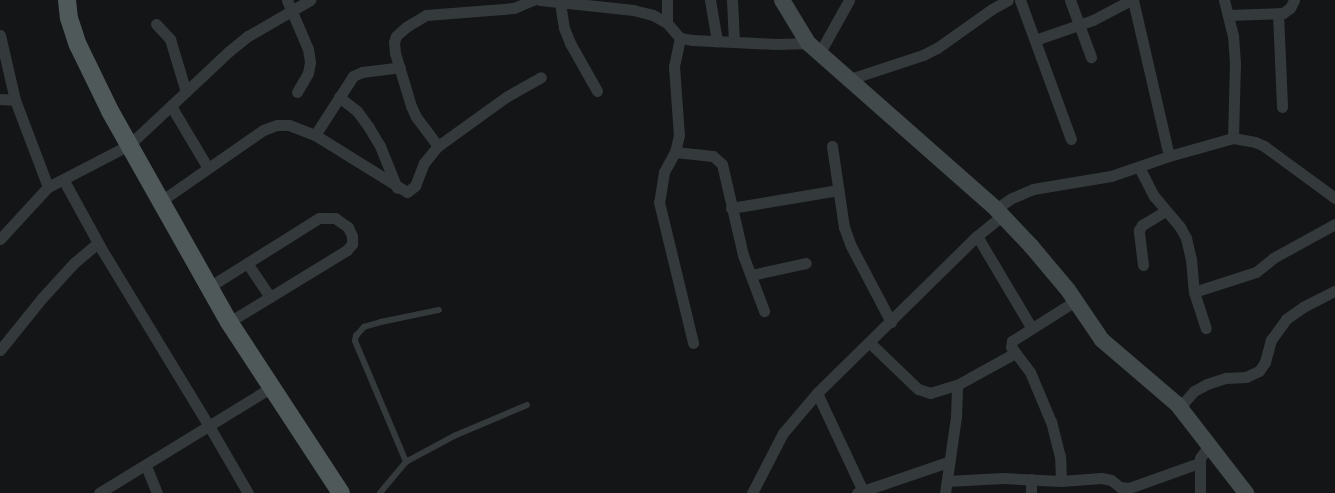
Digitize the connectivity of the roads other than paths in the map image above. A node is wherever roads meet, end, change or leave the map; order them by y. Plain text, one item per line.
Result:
1 (67, 0) edge
2 (310, 0) edge
3 (456, 0) edge
4 (533, 0) edge
5 (540, 0) edge
6 (667, 0) edge
7 (710, 0) edge
8 (732, 0) edge
9 (782, 0) edge
10 (849, 0) edge
11 (1008, 0) edge
12 (1020, 0) edge
13 (1070, 0) edge
14 (1132, 0) edge
15 (1224, 0) edge
16 (1294, 0) edge
17 (560, 3) junction
18 (289, 6) edge
19 (456, 12) junction
20 (1278, 14) junction
21 (1228, 15) junction
22 (666, 23) junction
23 (156, 24) dead end
24 (1079, 26) junction
25 (0, 36) edge
26 (680, 38) junction
27 (1035, 40) junction
28 (717, 42) junction
29 (734, 42) junction
30 (813, 49) junction
31 (1090, 57) dead end
32 (400, 67) junction
33 (540, 77) dead end
34 (847, 80) junction
35 (597, 91) dead end
36 (186, 92) junction
37 (297, 92) dead end
38 (339, 97) junction
39 (0, 99) edge
40 (15, 100) junction
41 (171, 106) junction
42 (1282, 107) dead end
43 (316, 135) junction
44 (1233, 138) junction
45 (1070, 139) dead end
46 (129, 145) junction
47 (438, 146) junction
48 (832, 146) dead end
49 (675, 152) junction
50 (1169, 156) junction
51 (1139, 167) junction
52 (208, 168) junction
53 (63, 179) junction
54 (48, 187) junction
55 (398, 188) junction
56 (838, 190) junction
57 (1335, 198) edge
58 (161, 201) junction
59 (731, 208) junction
60 (1165, 210) junction
61 (999, 212) junction
62 (1335, 224) edge
63 (977, 236) junction
64 (0, 239) edge
65 (98, 243) junction
66 (247, 263) junction
67 (806, 263) dead end
68 (1143, 265) dead end
69 (751, 275) junction
70 (210, 287) junction
71 (1335, 291) edge
72 (1194, 292) junction
73 (270, 298) junction
74 (1075, 301) junction
75 (439, 310) dead end
76 (764, 311) dead end
77 (229, 322) junction
78 (891, 322) junction
79 (1031, 328) junction
80 (1206, 328) dead end
81 (693, 343) dead end
82 (870, 343) junction
83 (0, 350) edge
84 (1015, 353) junction
85 (957, 385) junction
86 (272, 387) junction
87 (817, 392) junction
88 (527, 405) dead end
89 (1180, 407) junction
90 (209, 426) junction
91 (1210, 444) junction
92 (406, 462) junction
93 (948, 462) junction
94 (1199, 462) junction
95 (146, 466) junction
96 (1031, 479) junction
97 (1086, 480) junction
98 (947, 481) junction
99 (1061, 481) junction
100 (1143, 489) edge
101 (860, 492) edge
102 (99, 493) edge
103 (157, 493) edge
104 (248, 493) edge
105 (341, 493) edge
106 (380, 493) edge
107 (752, 493) edge
108 (945, 493) edge
109 (1031, 493) edge
110 (1087, 493) edge
111 (1200, 493) edge
112 (1246, 493) edge

1 - 46 main road
2 - 18 street
3 - 19 street
4 - 19 street
5 - 17 street
6 - 22 street
7 - 28 street
8 - 29 street
9 - 30 street
10 - 30 street
11 - 34 street
12 - 27 street
13 - 24 street
14 - 24 street
14 - 50 street
15 - 21 street
16 - 20 street
17 - 22 street
17 - 35 street
18 - 36 street
18 - 37 street
19 - 32 street
20 - 21 street
20 - 42 street
21 - 44 street
22 - 26 street
23 - 36 street
24 - 27 street
24 - 31 street
25 - 40 street
26 - 28 street
26 - 49 street
27 - 45 street
28 - 29 street
29 - 30 street
30 - 34 street
32 - 38 street
32 - 47 street
33 - 47 street
34 - 61 street
36 - 41 street
38 - 43 street
38 - 55 street
39 - 40 street
40 - 54 street
41 - 46 street
41 - 52 street
43 - 52 street
43 - 55 street
44 - 50 street
44 - 57 street
46 - 53 street
46 - 58 main road
47 - 55 street
48 - 56 street
49 - 59 street
49 - 81 street
50 - 51 street
51 - 60 street
51 - 61 street
52 - 58 street
53 - 54 street
53 - 65 street
54 - 64 street
56 - 59 street
56 - 78 street
58 - 70 main road
59 - 69 street
60 - 68 street
60 - 72 street
61 - 63 street
61 - 74 street
62 - 72 street
63 - 78 street
63 - 79 street
65 - 83 street
65 - 90 street
66 - 70 street
66 - 73 street
66 - 73 street
67 - 69 street
69 - 76 street
70 - 77 main road
71 - 89 street
72 - 80 street
73 - 77 street
74 - 79 street
74 - 89 street
75 - 92 lane
77 - 86 main road
78 - 82 street
79 - 84 street
82 - 85 street
82 - 87 street
84 - 85 street
84 - 99 street
85 - 93 street
86 - 90 street
86 - 105 main road
87 - 101 street
87 - 107 street
88 - 92 lane
89 - 91 street
90 - 95 street
90 - 104 street
91 - 94 street
91 - 112 street
92 - 106 lane
93 - 98 street
93 - 101 street
94 - 100 street
94 - 111 street
95 - 102 street
95 - 103 street
96 - 98 street
96 - 99 street
96 - 109 street
97 - 99 street
97 - 100 street
97 - 110 street
98 - 108 street

